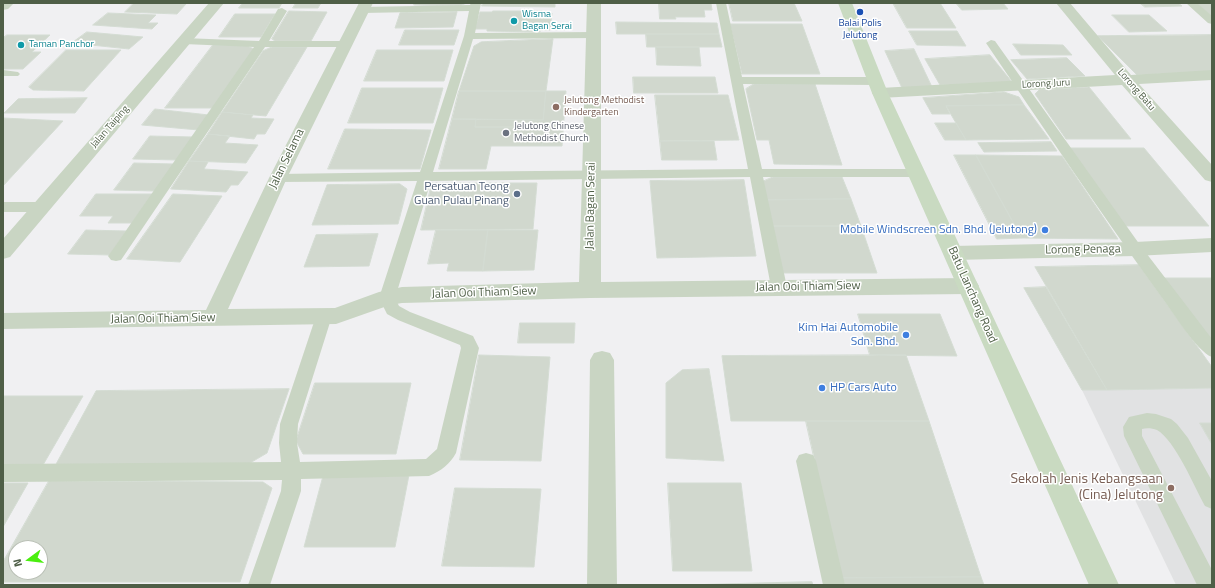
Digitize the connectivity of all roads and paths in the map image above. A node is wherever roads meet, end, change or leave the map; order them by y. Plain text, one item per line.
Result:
1 (7, 3) edge
2 (217, 3) edge
3 (594, 3) edge
4 (721, 3) edge
5 (845, 3) edge
6 (1063, 3) edge
7 (1191, 3) edge
8 (3, 6) edge
9 (476, 6) edge
10 (364, 7) edge
11 (282, 12) dead end
12 (1212, 21) edge
13 (594, 35) junction
14 (469, 36) junction
15 (184, 41) junction
16 (991, 43) dead end
17 (262, 44) junction
18 (345, 44) junction
19 (1212, 75) edge
20 (736, 80) junction
21 (1127, 80) junction
22 (1020, 86) junction
23 (878, 87) junction
24 (755, 173) junction
25 (916, 173) junction
26 (592, 175) junction
27 (426, 176) junction
28 (1212, 176) edge
29 (278, 178) junction
30 (3, 207) edge
31 (41, 207) junction
32 (1212, 245) edge
33 (1135, 249) junction
34 (3, 252) edge
35 (953, 253) junction
36 (116, 256) dead end
37 (968, 286) junction
38 (779, 288) junction
39 (590, 290) junction
40 (387, 298) junction
41 (324, 316) junction
42 (213, 318) junction
43 (3, 321) edge
44 (1212, 350) edge
45 (602, 360) dead end
46 (806, 461) dead end
47 (292, 470) junction
48 (3, 473) edge
49 (1212, 500) edge
50 (259, 585) edge
51 (602, 585) edge
52 (834, 585) edge
53 (1104, 585) edge
54 (1208, 585) edge

1 - 8 street
2 - 15 street, Jalan Taiping
3 - 13 street, Jalan Bagan Serai
4 - 20 lane
5 - 23 main road, Batu Lanchang Road
6 - 21 street, Lorong Batu
7 - 12 lane
9 - 10 lane
9 - 14 lane
10 - 18 street, Jalan Selama
11 - 17 lane
13 - 14 lane
13 - 26 street, Jalan Bagan Serai
14 - 27 lane
15 - 17 lane
15 - 31 street, Jalan Taiping
16 - 22 lane
17 - 18 lane
17 - 36 lane
18 - 29 street, Jalan Selama
19 - 21 street, Lorong Juru
20 - 23 lane
20 - 24 lane
21 - 22 street, Lorong Juru
21 - 28 street, Lorong Batu
22 - 23 street, Lorong Juru
22 - 33 lane
23 - 25 main road, Batu Lanchang Road
24 - 25 lane
24 - 26 lane
24 - 38 lane
25 - 35 main road, Batu Lanchang Road
26 - 27 lane
26 - 39 street, Jalan Bagan Serai
27 - 29 lane
27 - 40 lane
29 - 42 street, Jalan Selama
30 - 31 lane
31 - 34 street, Jalan Taiping
32 - 33 street, Lorong Penaga
33 - 35 street, Lorong Penaga
33 - 44 lane
35 - 37 main road, Batu Lanchang Road
37 - 38 street, Jalan Ooi Thiam Siew
37 - 53 main road, Batu Lanchang Road
38 - 39 street, Jalan Ooi Thiam Siew
39 - 40 street, Jalan Ooi Thiam Siew
40 - 41 street, Jalan Ooi Thiam Siew
40 - 47 lane
41 - 42 street, Jalan Ooi Thiam Siew
41 - 47 lane
42 - 43 street, Jalan Ooi Thiam Siew
45 - 51 street
46 - 52 lane
47 - 48 lane
47 - 50 lane
49 - 54 lane

